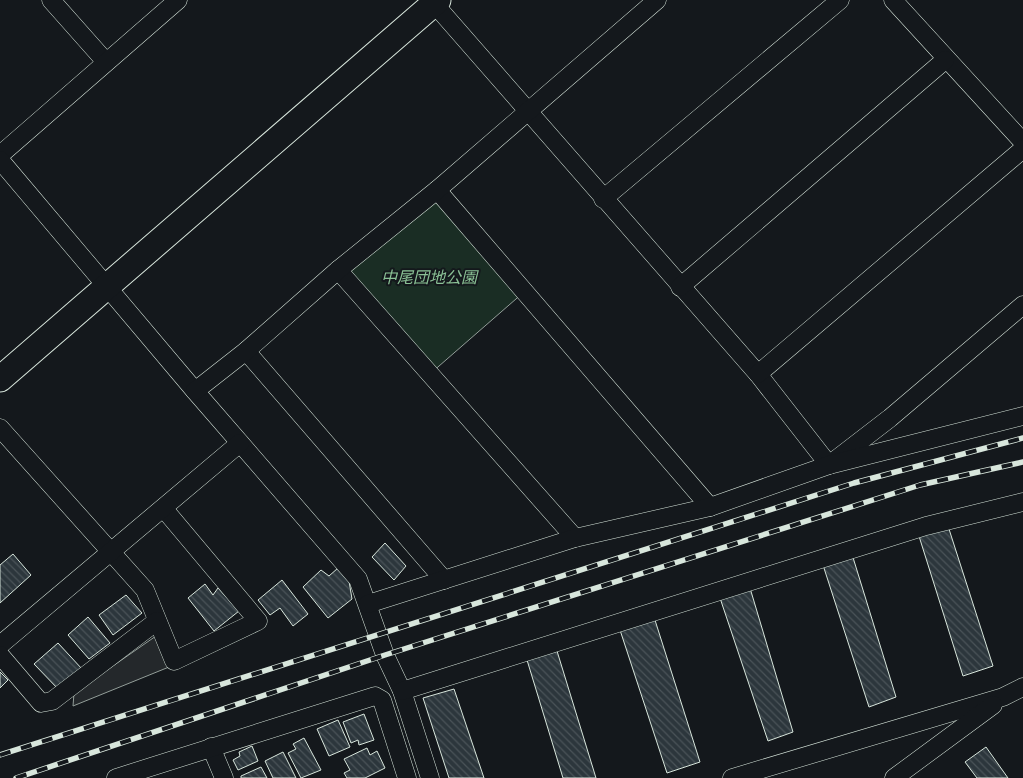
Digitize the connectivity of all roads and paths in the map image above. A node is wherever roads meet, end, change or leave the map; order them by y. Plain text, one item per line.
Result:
1 (51, 0) edge
2 (178, 0) edge
3 (657, 0) edge
4 (840, 0) edge
5 (893, 0) edge
6 (435, 1) edge
7 (945, 60) junction
8 (106, 62) junction
9 (527, 111) junction
10 (1023, 142) edge
11 (1023, 149) edge
12 (0, 155) edge
13 (0, 160) edge
14 (437, 190) junction
15 (603, 199) junction
16 (338, 270) junction
17 (680, 286) junction
18 (107, 287) junction
19 (1023, 305) edge
20 (246, 351) junction
21 (758, 374) junction
22 (0, 379) edge
23 (195, 391) junction
24 (1023, 416) edge
25 (890, 418) junction
26 (0, 428) edge
27 (240, 443) junction
28 (894, 450) junction
29 (829, 465) junction
30 (1023, 502) edge
31 (710, 507) junction
32 (164, 509) junction
33 (575, 538) junction
34 (112, 551) junction
35 (444, 580) junction
36 (368, 604) junction
37 (157, 621) junction
38 (0, 645) edge
39 (0, 655) edge
40 (1023, 687) edge
41 (402, 691) junction
42 (1003, 697) junction
43 (211, 747) junction
44 (116, 778) edge
45 (224, 778) edge
46 (407, 778) edge
47 (430, 778) edge
48 (732, 778) edge
49 (894, 778) edge

1 - 8 street
2 - 8 street
3 - 9 street
4 - 15 street
5 - 7 street
6 - 9 street
6 - 18 street
7 - 10 street
7 - 17 street
8 - 12 street
9 - 14 street
9 - 15 street
11 - 21 street
13 - 18 street
14 - 16 street
14 - 31 street
15 - 17 street
16 - 20 street
16 - 33 street
17 - 21 street
18 - 22 street
18 - 23 street
19 - 25 street
20 - 23 street
20 - 35 street
21 - 29 street
23 - 27 street
24 - 28 street
25 - 28 street
25 - 29 street
26 - 34 street
27 - 32 street
27 - 36 street
28 - 29 street
29 - 31 street
30 - 41 street
31 - 33 street
32 - 34 street
32 - 37 street
33 - 35 street
34 - 37 street
34 - 38 street
35 - 36 street
36 - 41 street
37 - 39 street
40 - 42 street
41 - 47 street
42 - 48 street
42 - 49 street
43 - 44 street
43 - 45 street
43 - 46 street

